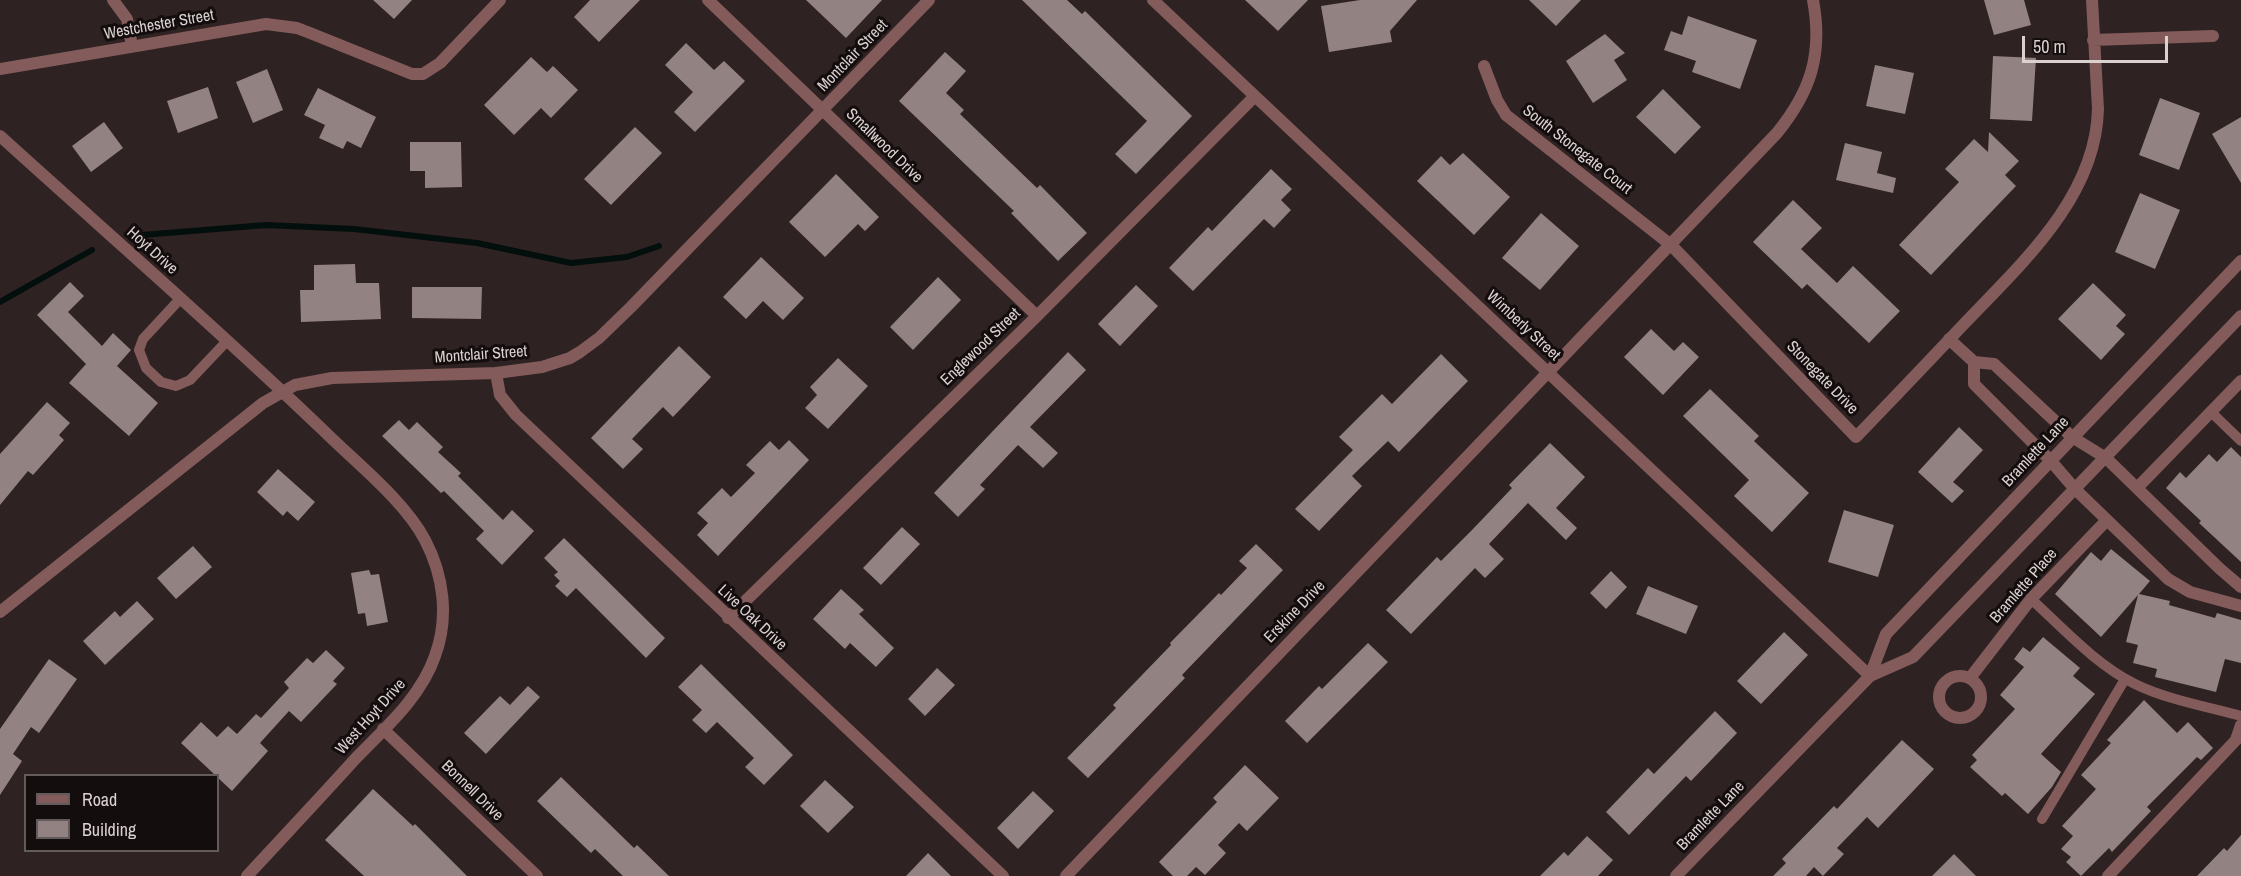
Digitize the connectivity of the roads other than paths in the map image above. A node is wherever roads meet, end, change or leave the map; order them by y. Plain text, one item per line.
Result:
1 (113, 0) edge
2 (500, 0) edge
3 (708, 0) edge
4 (929, 0) edge
5 (1153, 0) edge
6 (1813, 0) edge
7 (2092, 0) edge
8 (2213, 36) dead end
9 (2093, 40) junction
10 (132, 46) junction
11 (1484, 66) dead end
12 (0, 69) edge
13 (1254, 96) junction
14 (824, 110) junction
15 (0, 136) edge
16 (1671, 244) junction
17 (2241, 261) edge
18 (180, 299) junction
19 (1037, 316) junction
20 (2241, 316) edge
21 (1949, 339) junction
22 (227, 341) junction
23 (1974, 362) junction
24 (1548, 371) junction
25 (496, 373) junction
26 (2241, 381) edge
27 (282, 391) junction
28 (2211, 412) junction
29 (2072, 437) junction
30 (2241, 441) edge
31 (2106, 458) junction
32 (2050, 460) junction
33 (2137, 488) junction
34 (2075, 489) junction
35 (2107, 520) junction
36 (2241, 587) edge
37 (2031, 599) junction
38 (2241, 606) edge
39 (0, 612) edge
40 (728, 618) junction
41 (1870, 676) junction
42 (1970, 678) dead end
43 (2126, 679) junction
44 (2241, 716) edge
45 (2241, 725) edge
46 (383, 729) junction
47 (2042, 819) dead end
48 (247, 876) edge
49 (537, 876) edge
50 (1003, 876) edge
51 (1066, 876) edge
52 (1676, 876) edge
53 (2108, 876) edge

1 - 10 street
2 - 10 street, Westchester Street
3 - 14 street, Smallwood Drive
4 - 14 street, Montclair Street
5 - 13 street, Wimberly Street
6 - 16 street
7 - 9 street, Stonegate Drive
8 - 9 street
9 - 21 street, Stonegate Drive
10 - 12 street, Westchester Street
11 - 16 street, South Stonegate Court
13 - 19 street, Englewood Street
13 - 24 street, Wimberly Street
14 - 19 street, Smallwood Drive
14 - 25 street, Montclair Street
15 - 18 street, Hoyt Drive
16 - 21 street, Stonegate Drive
16 - 24 street
17 - 29 street, Bramlette Lane
18 - 22 street, Hoyt Drive
18 - 22 lane
19 - 40 street, Englewood Street
20 - 31 street, Bramlette Lane
21 - 23 street
22 - 27 street, Hoyt Drive
23 - 29 street
23 - 32 street
24 - 41 street, Wimberly Street
24 - 51 street, Erskine Drive
25 - 27 street, Montclair Street
25 - 40 street, Live Oak Drive
26 - 28 street
27 - 39 street, Montclair Street
27 - 46 street, West Hoyt Drive
28 - 30 lane
28 - 33 street
29 - 31 street
29 - 32 street, Bramlette Lane
31 - 33 street
31 - 34 street, Bramlette Lane
32 - 34 street
32 - 41 street, Bramlette Lane
33 - 36 street
34 - 35 street
34 - 41 street, Bramlette Lane
35 - 37 street, Bramlette Place
35 - 38 street
37 - 42 street, Bramlette Place
37 - 43 lane
40 - 50 street, Live Oak Drive
41 - 52 street, Bramlette Lane
43 - 44 lane
43 - 47 lane
45 - 53 street
46 - 48 street, West Hoyt Drive
46 - 49 street, Bonnell Drive

